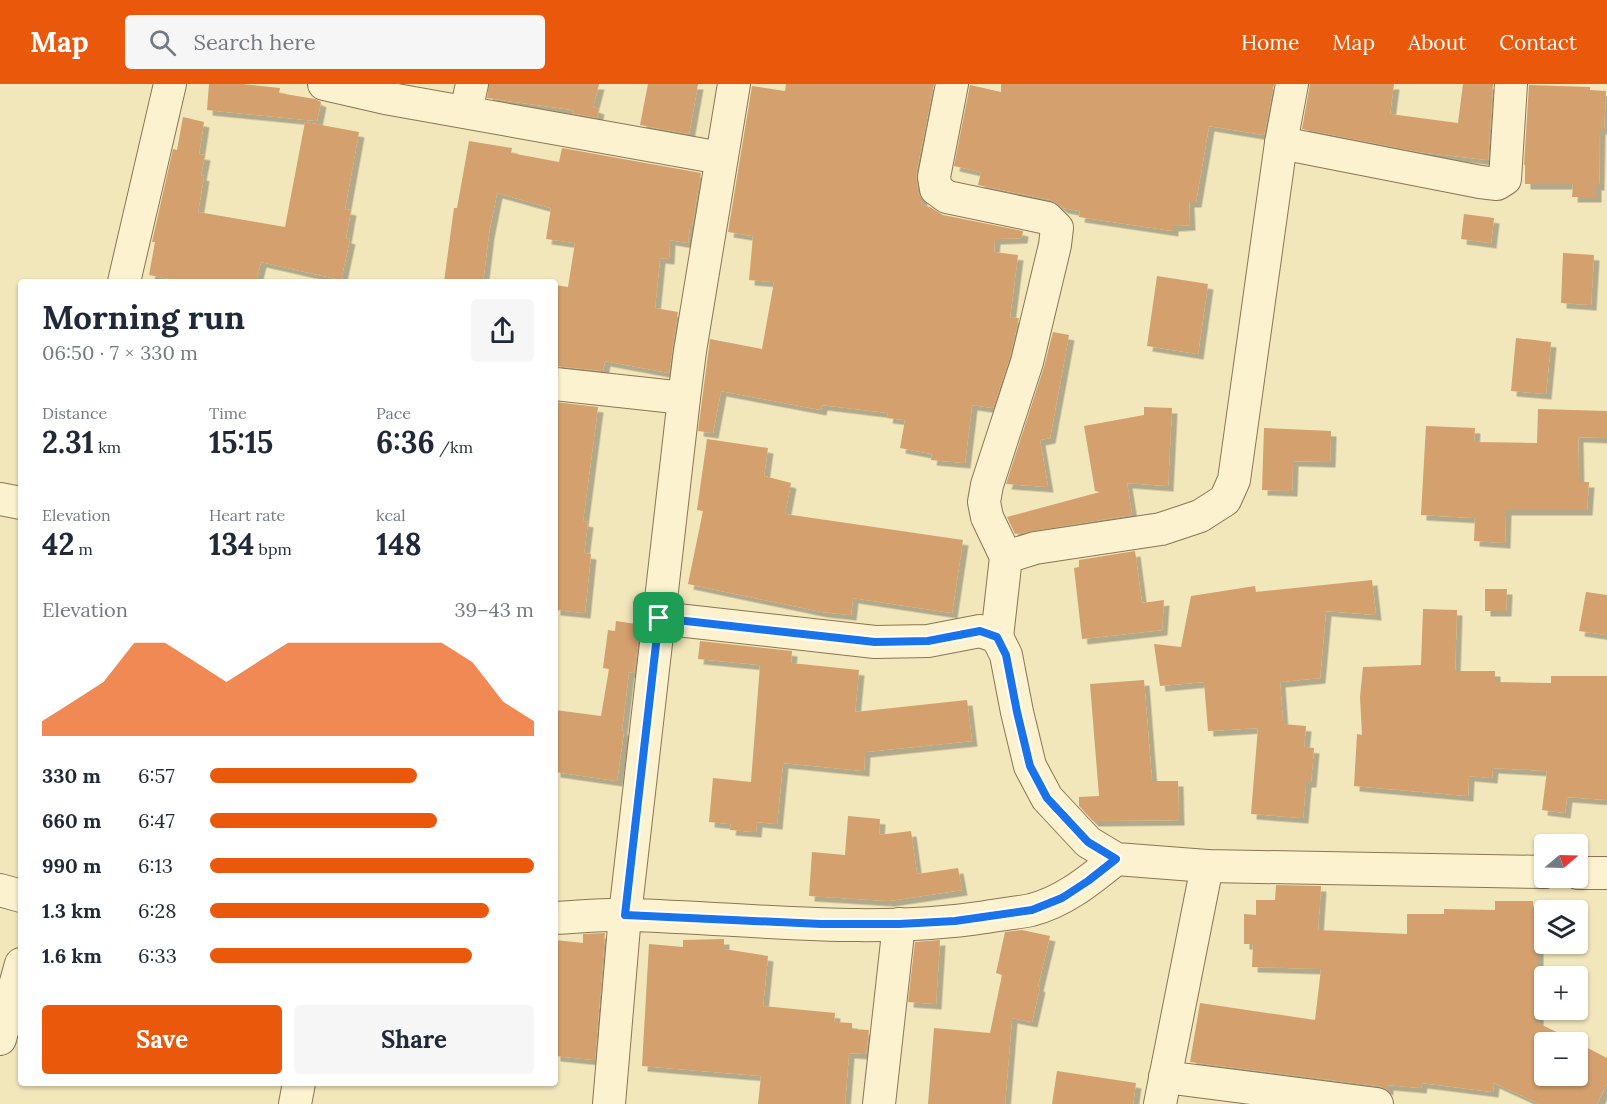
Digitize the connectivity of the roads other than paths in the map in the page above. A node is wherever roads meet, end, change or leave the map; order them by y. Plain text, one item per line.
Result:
1 (170, 84) edge
2 (324, 84) edge
3 (734, 84) edge
4 (952, 84) edge
5 (1292, 84) edge
6 (1511, 84) edge
7 (469, 98) edge
8 (1281, 143) junction
9 (722, 158) junction
10 (125, 279) edge
11 (558, 384) edge
12 (684, 398) junction
13 (0, 499) edge
14 (18, 502) edge
15 (1006, 557) junction
16 (659, 618) junction
17 (997, 637) junction
18 (1116, 859) junction
19 (1207, 866) junction
20 (1534, 872) edge
21 (1588, 873) edge
22 (1607, 873) edge
23 (0, 890) edge
24 (18, 895) edge
25 (625, 915) junction
26 (558, 918) edge
27 (899, 924) junction
28 (18, 975) edge
29 (0, 1040) edge
30 (298, 1086) edge
31 (1162, 1090) edge
32 (295, 1104) edge
33 (609, 1104) edge
34 (879, 1104) edge
35 (1377, 1104) edge

1 - 10 street
2 - 7 street
3 - 9 street
4 - 15 street
5 - 8 street
6 - 8 street
7 - 9 street
8 - 15 street
9 - 12 street
11 - 12 street
12 - 16 street
13 - 14 street
15 - 17 street
16 - 17 street
16 - 25 street
17 - 18 street
18 - 19 street
18 - 27 street
19 - 20 street
19 - 31 street
21 - 22 street
23 - 24 street
25 - 26 street
25 - 27 street
25 - 33 street
27 - 34 street
28 - 29 street
30 - 32 street
31 - 35 street

